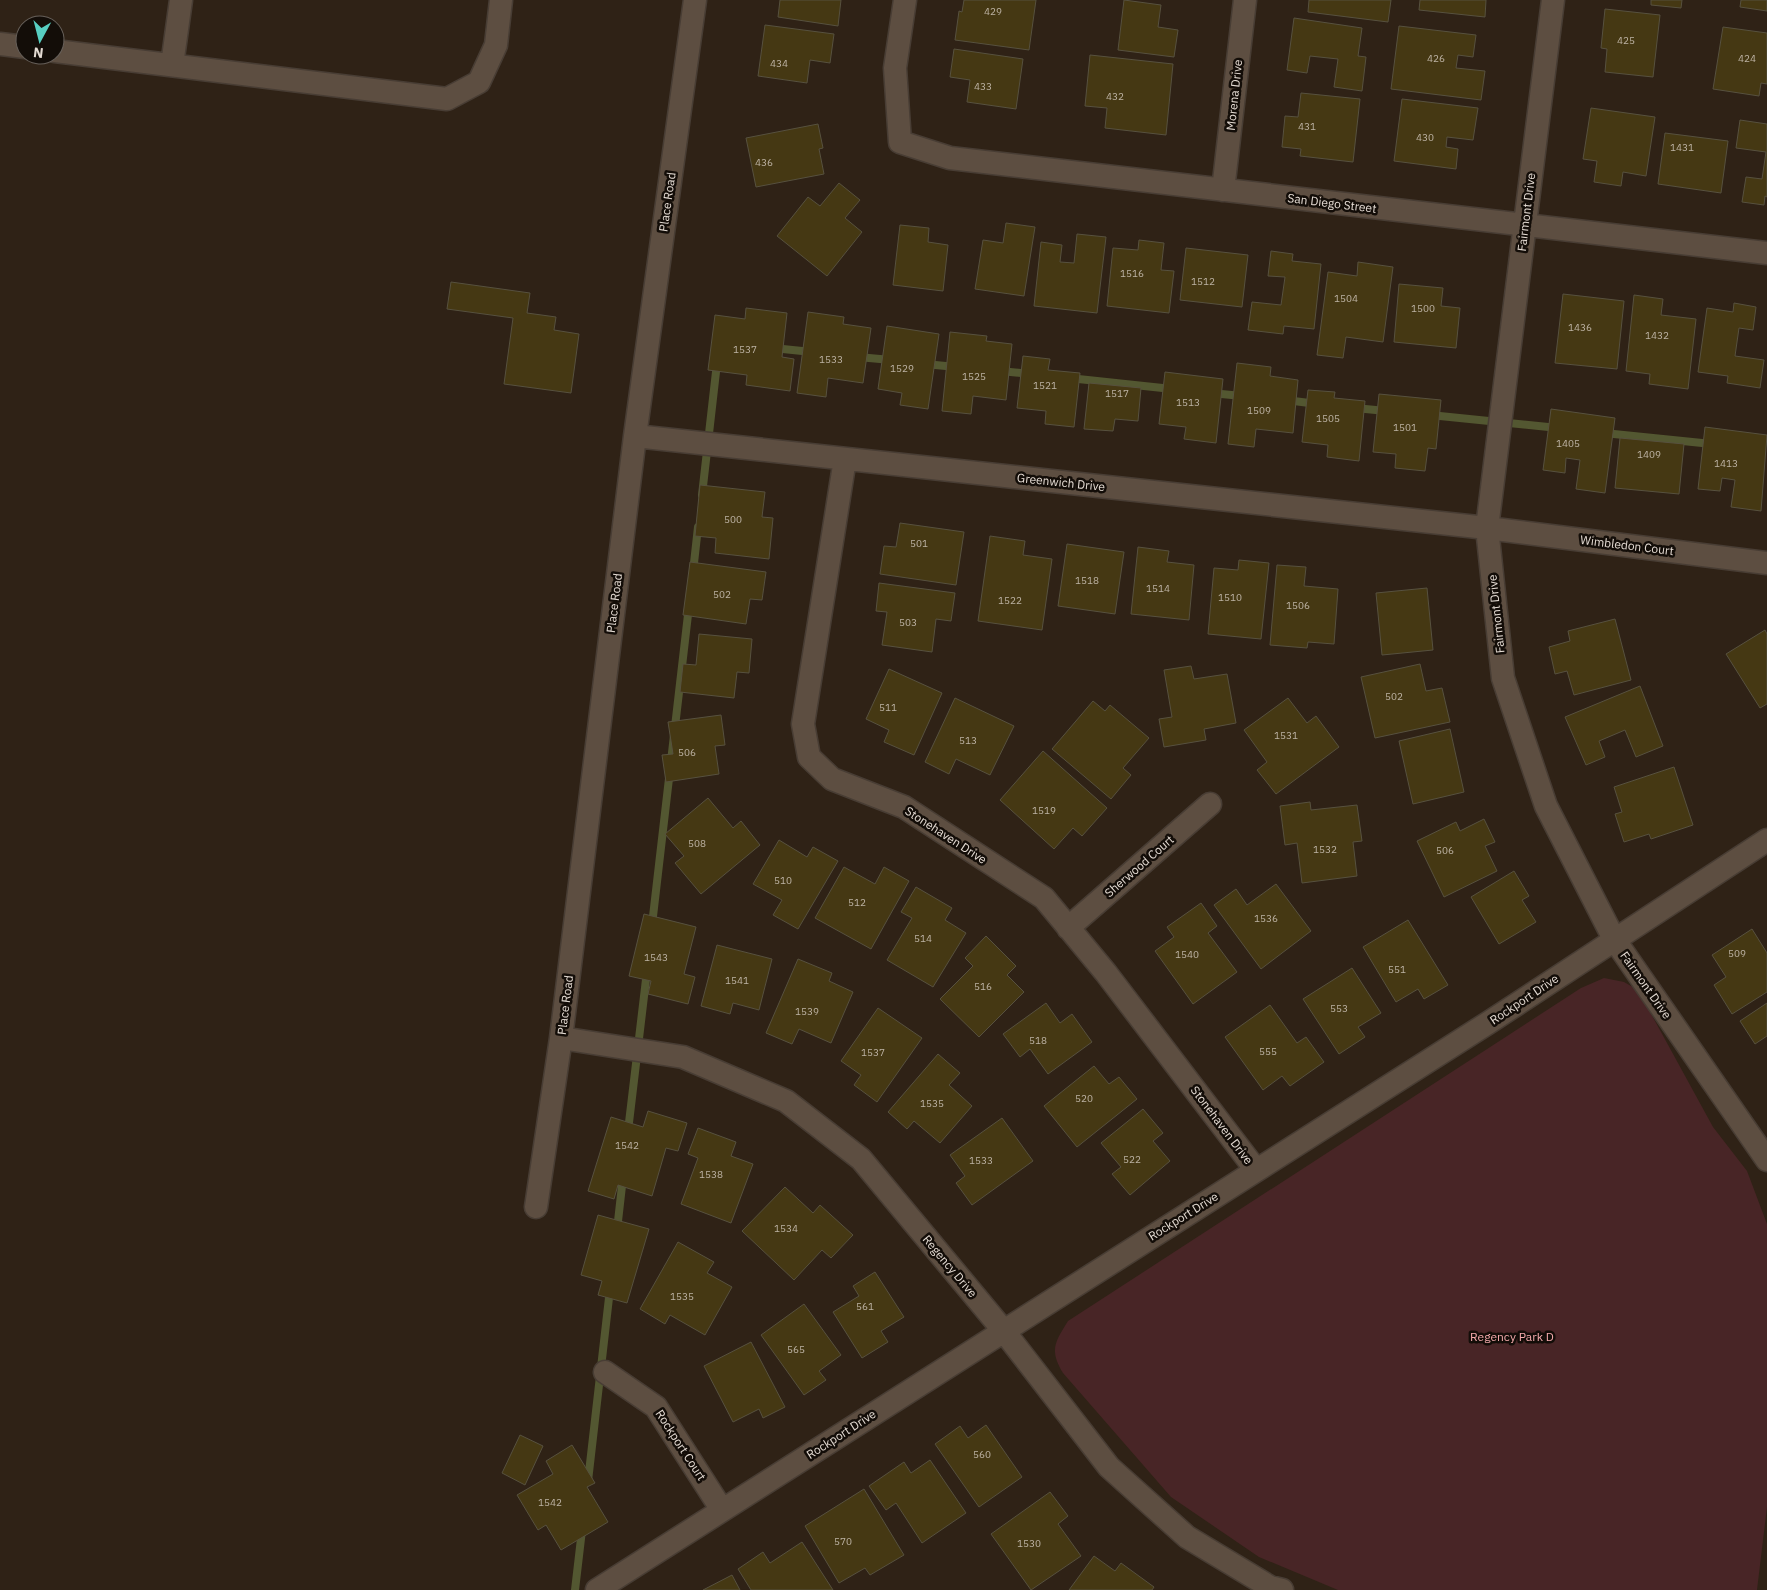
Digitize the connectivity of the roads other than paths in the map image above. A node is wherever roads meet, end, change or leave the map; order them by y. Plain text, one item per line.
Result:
1 (181, 0) edge
2 (501, 0) edge
3 (695, 0) edge
4 (905, 0) edge
5 (1244, 0) edge
6 (1553, 0) edge
7 (0, 44) edge
8 (15, 46) edge
9 (65, 52) edge
10 (172, 65) junction
11 (1223, 190) junction
12 (1525, 225) junction
13 (1767, 253) edge
14 (635, 436) junction
15 (845, 459) junction
16 (1488, 528) junction
17 (1767, 563) edge
18 (1210, 804) dead end
19 (1767, 840) edge
20 (1068, 928) junction
21 (1614, 939) junction
22 (561, 1038) junction
23 (1767, 1160) edge
24 (1256, 1170) junction
25 (536, 1207) dead end
26 (1003, 1330) junction
27 (605, 1372) dead end
28 (722, 1510) junction
29 (597, 1590) edge
30 (1282, 1590) edge

1 - 10 street
2 - 10 street
3 - 14 street, Place Road
4 - 11 street, San Diego Street
5 - 11 street, Morena Drive
6 - 12 street, Fairmont Drive
7 - 8 street
9 - 10 street
11 - 12 street, San Diego Street
12 - 13 street, San Diego Street
12 - 16 street, Fairmont Drive
14 - 15 street, Greenwich Drive
14 - 22 street, Place Road
15 - 16 street, Greenwich Drive
15 - 20 street, Stonehaven Drive
16 - 17 street, Wimbledon Court
16 - 21 street, Fairmont Drive
18 - 20 street, Sherwood Court
19 - 21 street, Rockport Drive
20 - 24 street, Stonehaven Drive
21 - 23 street, Fairmont Drive
21 - 24 street, Rockport Drive
22 - 25 street, Place Road
22 - 26 street, Regency Drive
24 - 26 street, Rockport Drive
26 - 28 street, Rockport Drive
26 - 30 street, Regency Drive
27 - 28 street, Rockport Court
28 - 29 street, Rockport Drive

